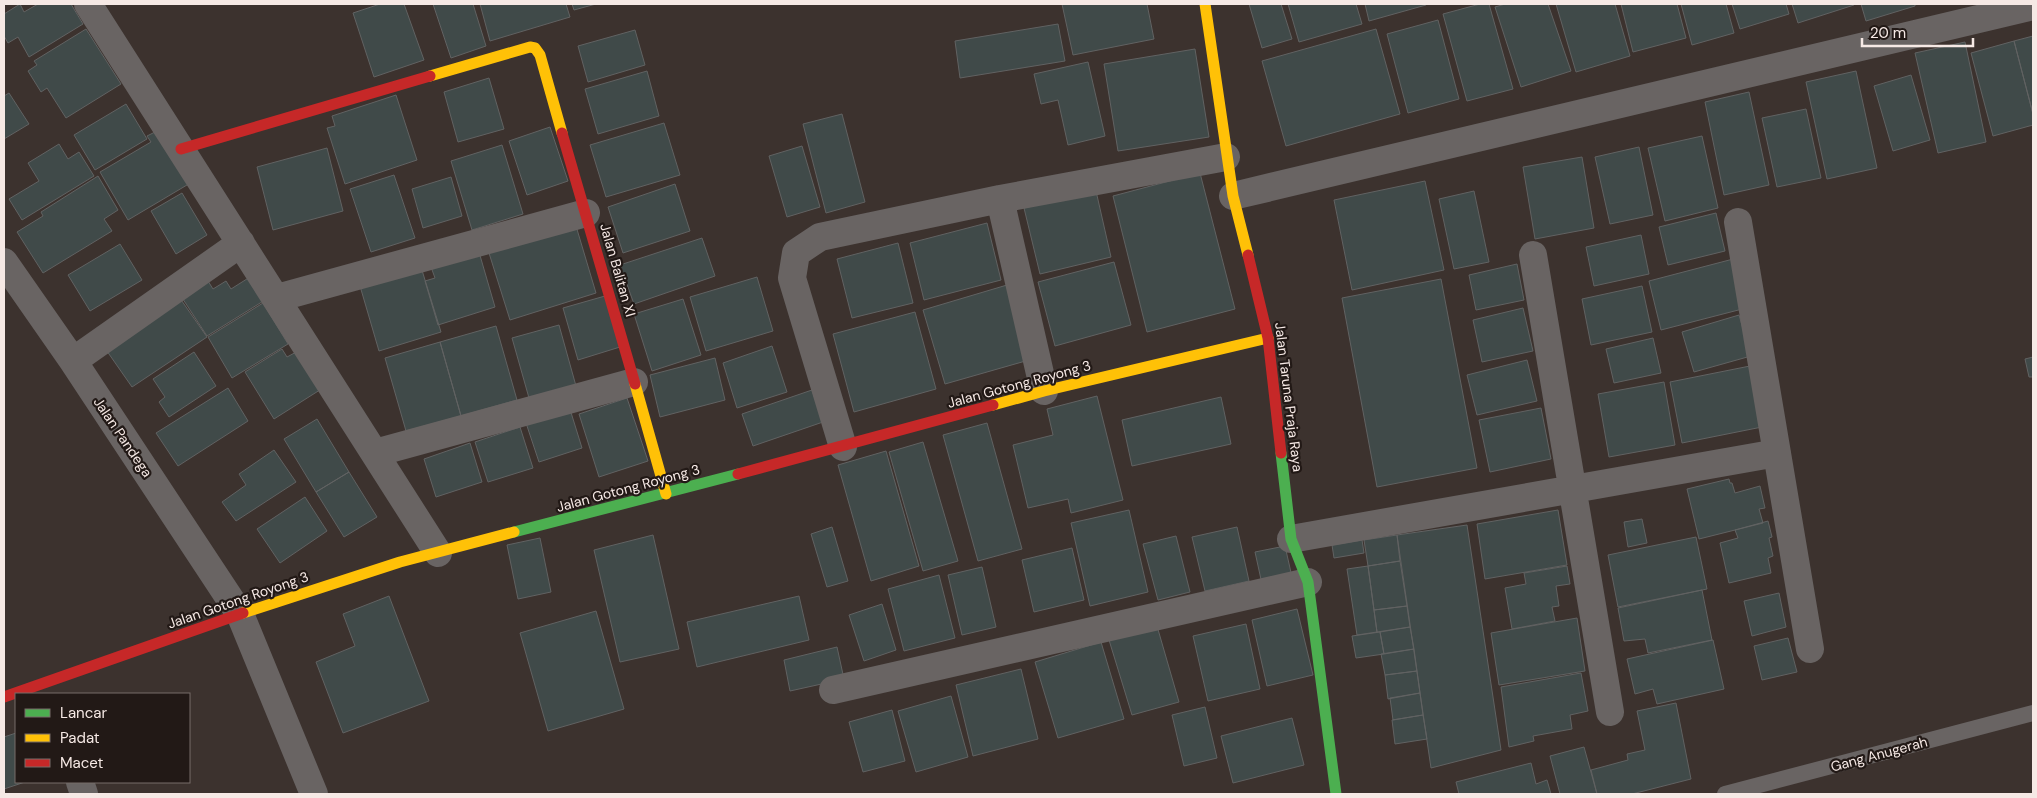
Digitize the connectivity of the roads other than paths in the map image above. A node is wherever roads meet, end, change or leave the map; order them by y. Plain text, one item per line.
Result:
1 (88, 4) edge
2 (1206, 4) edge
3 (2033, 6) edge
4 (181, 149) junction
5 (1226, 157) junction
6 (1233, 196) junction
7 (1000, 199) junction
8 (586, 213) junction
9 (1738, 222) dead end
10 (241, 243) junction
11 (1532, 255) dead end
12 (4, 262) edge
13 (277, 298) junction
14 (1268, 338) junction
15 (72, 361) junction
16 (634, 382) junction
17 (1044, 391) junction
18 (843, 447) junction
19 (375, 453) junction
20 (1777, 453) junction
21 (1572, 490) junction
22 (666, 494) junction
23 (1291, 539) junction
24 (438, 552) junction
25 (1308, 582) junction
26 (240, 614) junction
27 (1810, 650) dead end
28 (48, 688) edge
29 (833, 690) dead end
30 (26, 693) edge
31 (1610, 712) dead end
32 (2033, 713) edge
33 (314, 794) edge
34 (1336, 794) edge
35 (1724, 794) edge

1 - 4 street
2 - 5 street, Jalan Taruna Praja Raya
3 - 6 street
4 - 8 street, Jalan Balitan XI
4 - 10 street
5 - 6 street, Jalan Taruna Praja Raya
5 - 7 street
6 - 14 street, Jalan Taruna Praja Raya
7 - 17 street
7 - 18 street
8 - 13 street
8 - 16 street, Jalan Balitan XI
9 - 20 street
10 - 13 street
10 - 15 street
11 - 21 street
12 - 15 street, Jalan Pandega
13 - 19 street
14 - 17 street, Jalan Gotong Royong 3
14 - 23 street, Jalan Taruna Praja Raya
15 - 26 street, Jalan Pandega
16 - 19 street
16 - 22 street, Jalan Balitan XI
17 - 18 street, Jalan Gotong Royong 3
18 - 22 street, Jalan Gotong Royong 3
19 - 24 street
20 - 21 street
20 - 27 street
21 - 23 street
21 - 31 street
22 - 24 street, Jalan Gotong Royong 3
23 - 25 street, Jalan Taruna Praja Raya
24 - 26 street, Jalan Gotong Royong 3
25 - 29 street
25 - 34 street, Jalan Taruna Praja Raya
26 - 28 street, Jalan Gotong Royong 3
26 - 33 street, Jalan Pandega
28 - 30 street, Jalan Gotong Royong 3
32 - 35 lane, Gang Anugerah

